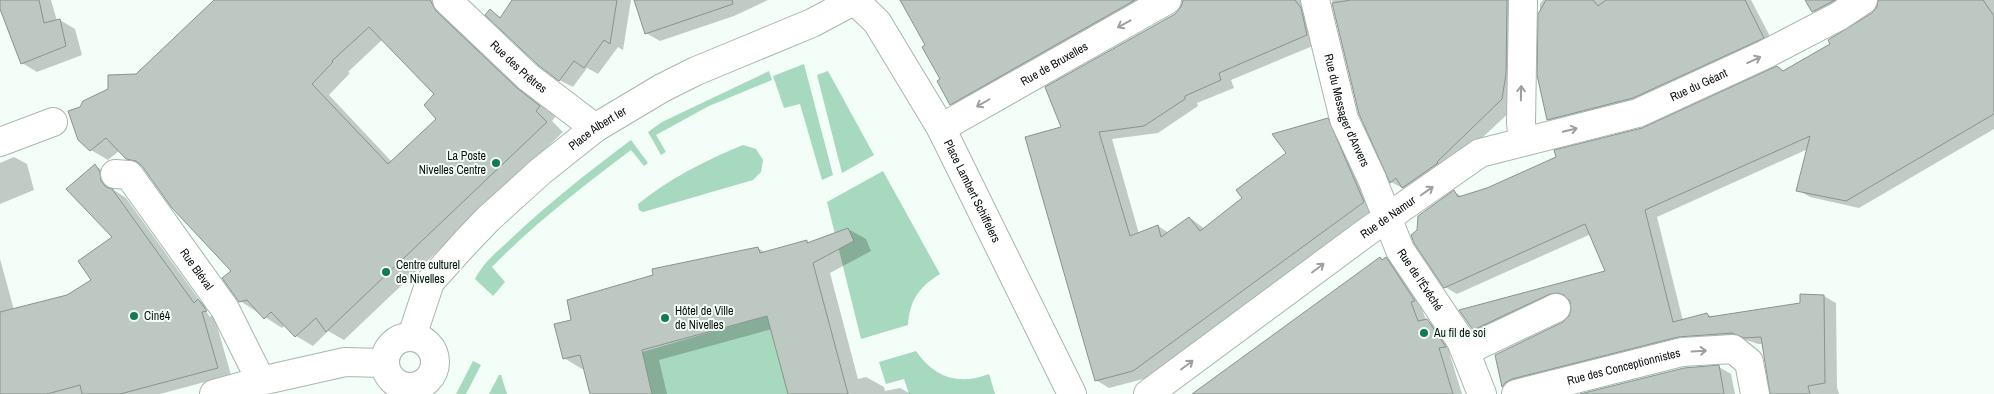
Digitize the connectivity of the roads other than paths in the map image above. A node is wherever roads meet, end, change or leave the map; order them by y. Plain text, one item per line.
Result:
1 (447, 0) edge
2 (850, 0) edge
3 (854, 0) edge
4 (1167, 0) edge
5 (1315, 0) edge
6 (1523, 0) edge
7 (1863, 0) edge
8 (53, 122) dead end
9 (595, 128) junction
10 (941, 128) junction
11 (1523, 141) junction
12 (0, 142) edge
13 (115, 174) dead end
14 (1387, 219) junction
15 (1556, 308) dead end
16 (412, 336) junction
17 (1466, 351) junction
18 (384, 363) junction
19 (261, 381) junction
20 (413, 391) edge
21 (214, 394) edge
22 (1072, 394) edge
23 (1148, 394) edge
24 (1482, 394) edge
25 (1516, 394) edge
26 (1755, 394) edge

1 - 9 street, Rue des Prêtres
2 - 9 street, Place Albert Ier
3 - 10 street, Place Lambert Schiffelers
4 -> 10 street, Rue de Bruxelles
5 - 14 street, Rue du Messager d'Anvers
11 -> 6 street
11 -> 7 street, Rue du Géant
8 - 12 street
9 - 16 street, Place Albert Ier
10 - 22 street, Place Lambert Schiffelers
14 -> 11 street, Rue de Namur
13 - 19 street, Rue Bléval
14 - 17 street, Rue de l'Évêché
23 -> 14 street, Rue de Namur
15 - 17 street
16 - 18 street
16 - 20 street
17 - 24 street, Rue de l'Évêché
18 - 19 street
18 - 20 street
19 - 21 street
25 -> 26 street, Rue des Conceptionnistes

